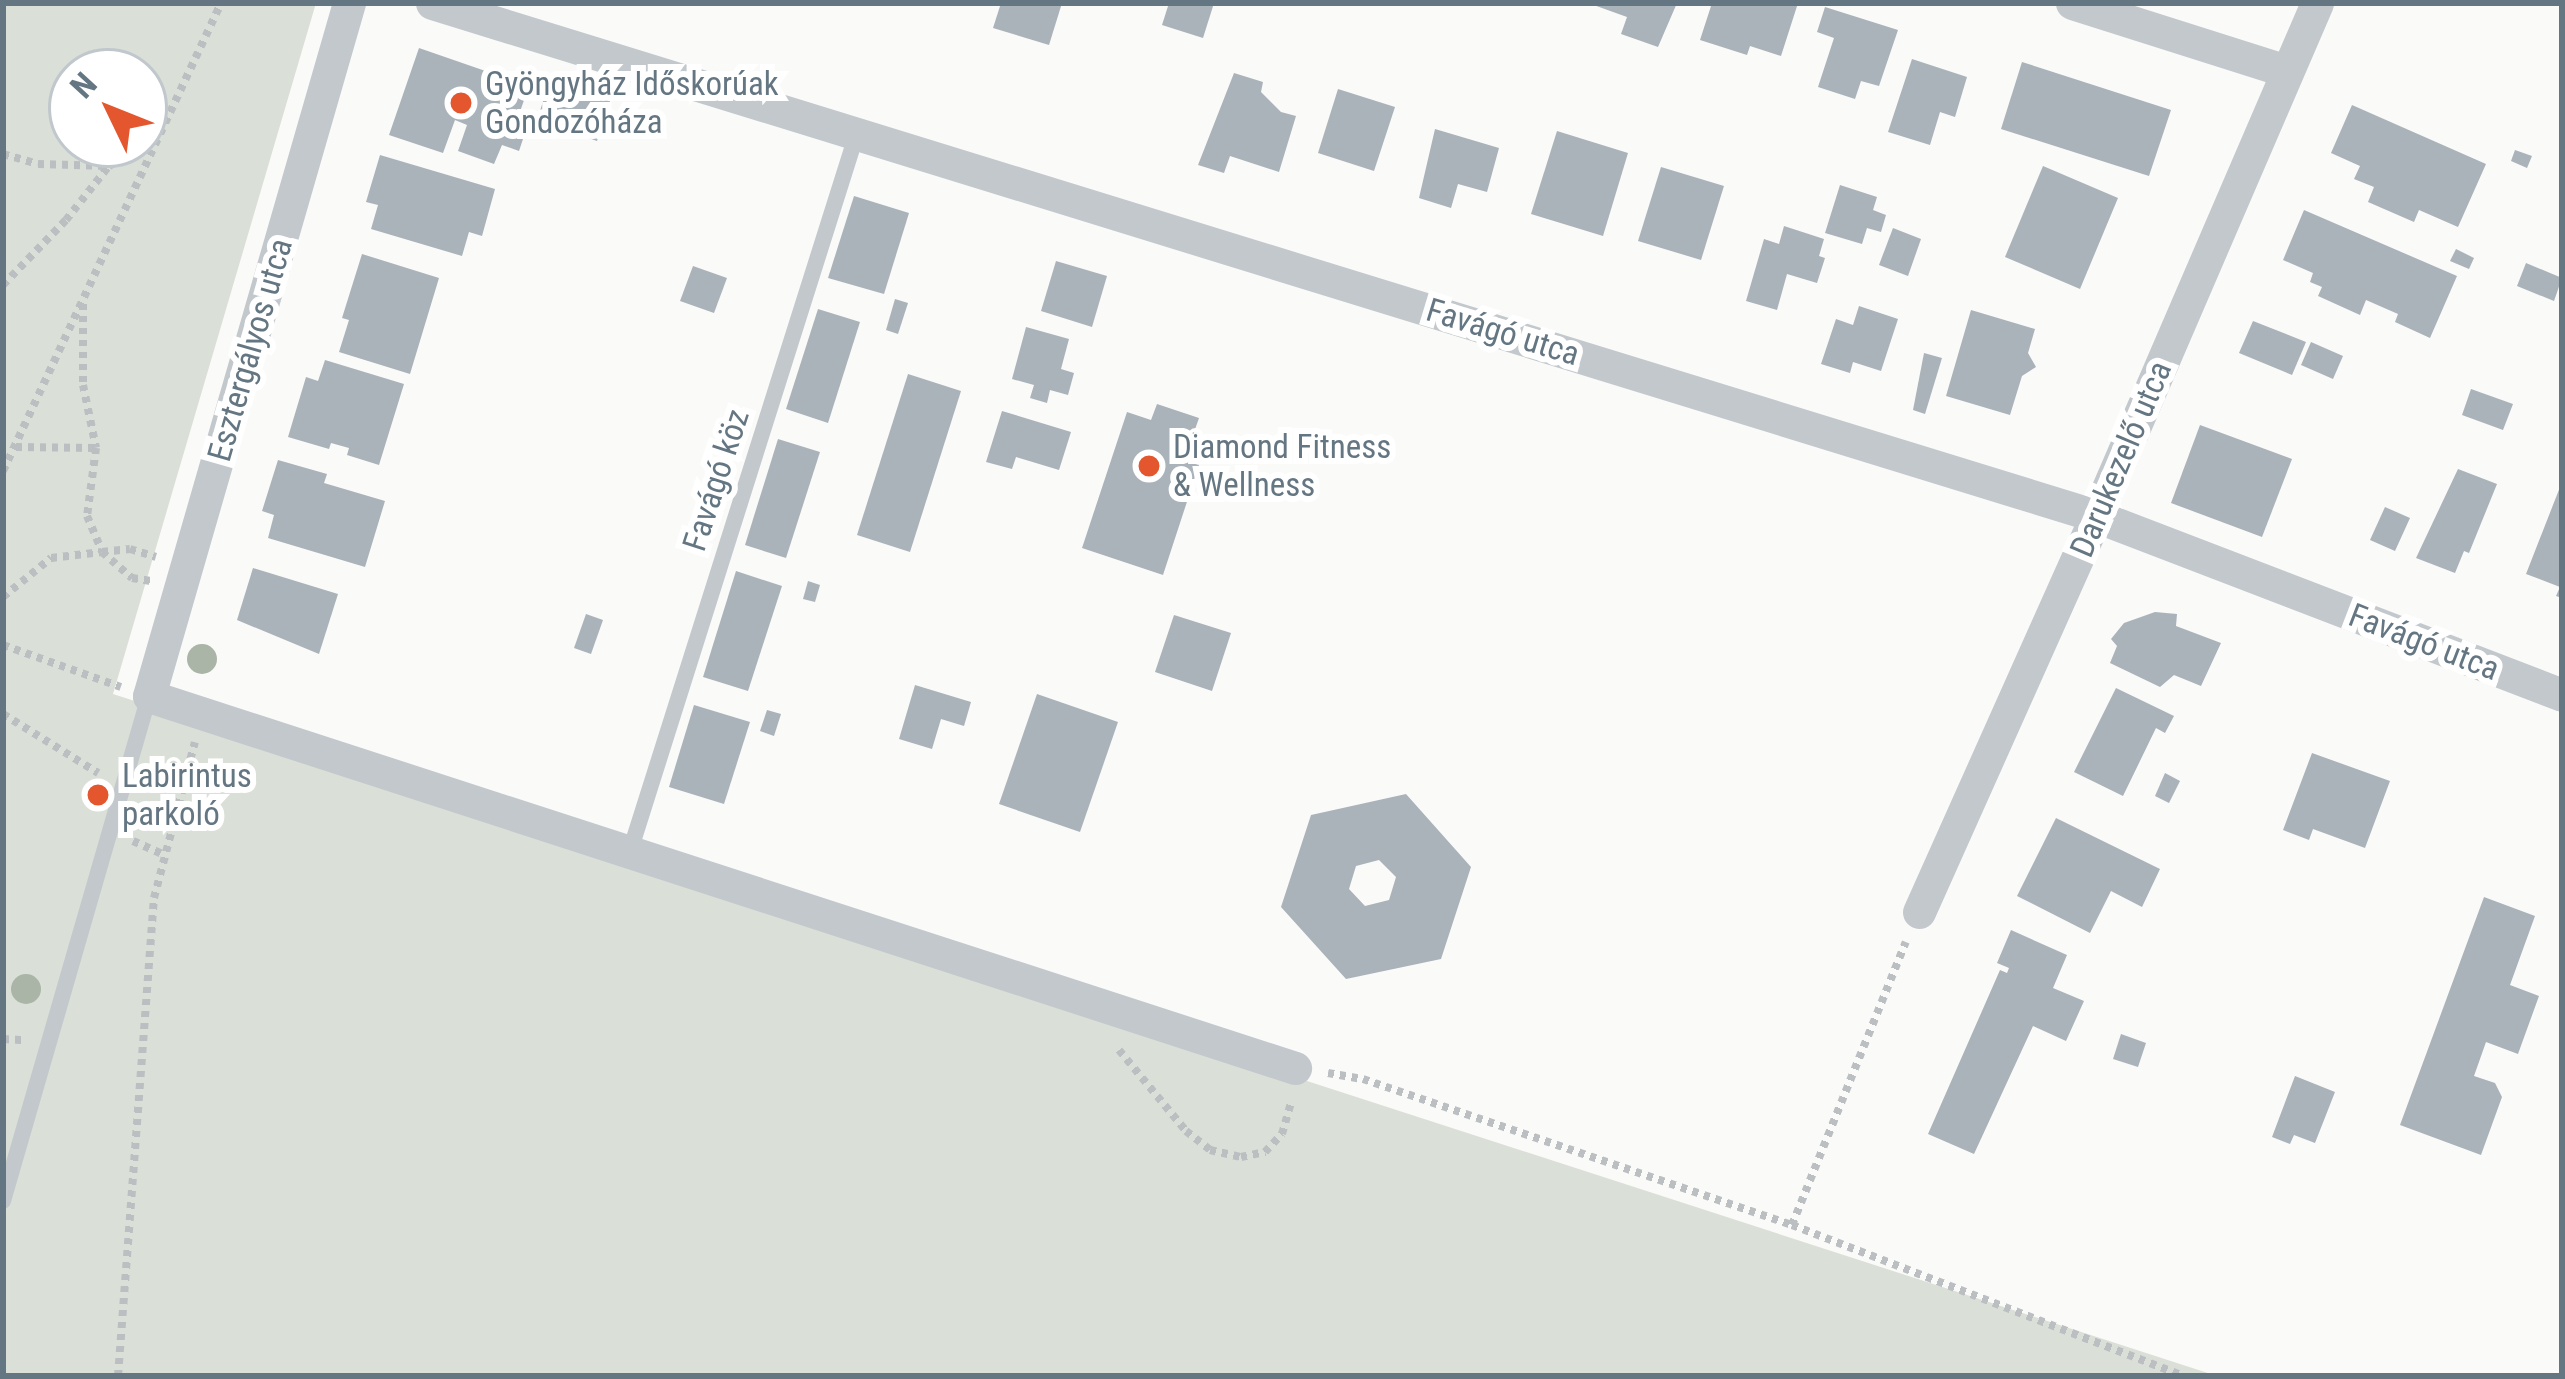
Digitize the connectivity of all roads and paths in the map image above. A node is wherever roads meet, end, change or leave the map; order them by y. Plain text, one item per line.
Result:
1 (220, 3) edge
2 (349, 3) edge
3 (432, 3) edge
4 (2072, 3) edge
5 (2317, 3) edge
6 (2287, 71) junction
7 (168, 114) edge
8 (858, 130) junction
9 (3, 154) edge
10 (48, 164) edge
11 (107, 168) edge
12 (143, 168) edge
13 (3, 285) edge
14 (84, 296) junction
15 (14, 448) junction
16 (96, 448) junction
17 (3, 471) edge
18 (2096, 516) junction
19 (102, 552) junction
20 (185, 577) junction
21 (3, 597) edge
22 (3, 646) edge
23 (103, 681) dead end
24 (2562, 695) edge
25 (149, 696) junction
26 (3, 714) edge
27 (203, 717) junction
28 (125, 776) junction
29 (631, 848) junction
30 (1918, 911) joint
31 (1114, 1045) dead end
32 (1295, 1069) junction
33 (3, 1201) edge
34 (1792, 1225) junction
35 (118, 1376) edge
36 (2183, 1376) edge

1 - 7 path
2 - 20 street, Esztergályos utca
3 - 8 street, Favágó utca
4 - 6 street
5 - 6 street, Darukezelő utca
6 - 18 street, Darukezelő utca
8 - 18 street, Favágó utca
8 - 29 lane, Favágó köz
9 - 10 path
11 - 13 path
12 - 14 path
14 - 15 path
14 - 16 path
15 - 16 path
15 - 17 path
16 - 19 path
18 - 24 street, Favágó utca
18 - 30 street, Darukezelő utca
19 - 20 path
19 - 20 path
19 - 21 path
20 - 25 street, Esztergályos utca
22 - 23 path
25 - 27 street
25 - 28 lane
26 - 28 path
27 - 29 street
27 - 35 path
28 - 33 lane
29 - 32 street
30 - 34 path
31 - 32 path
32 - 34 path
34 - 36 path

